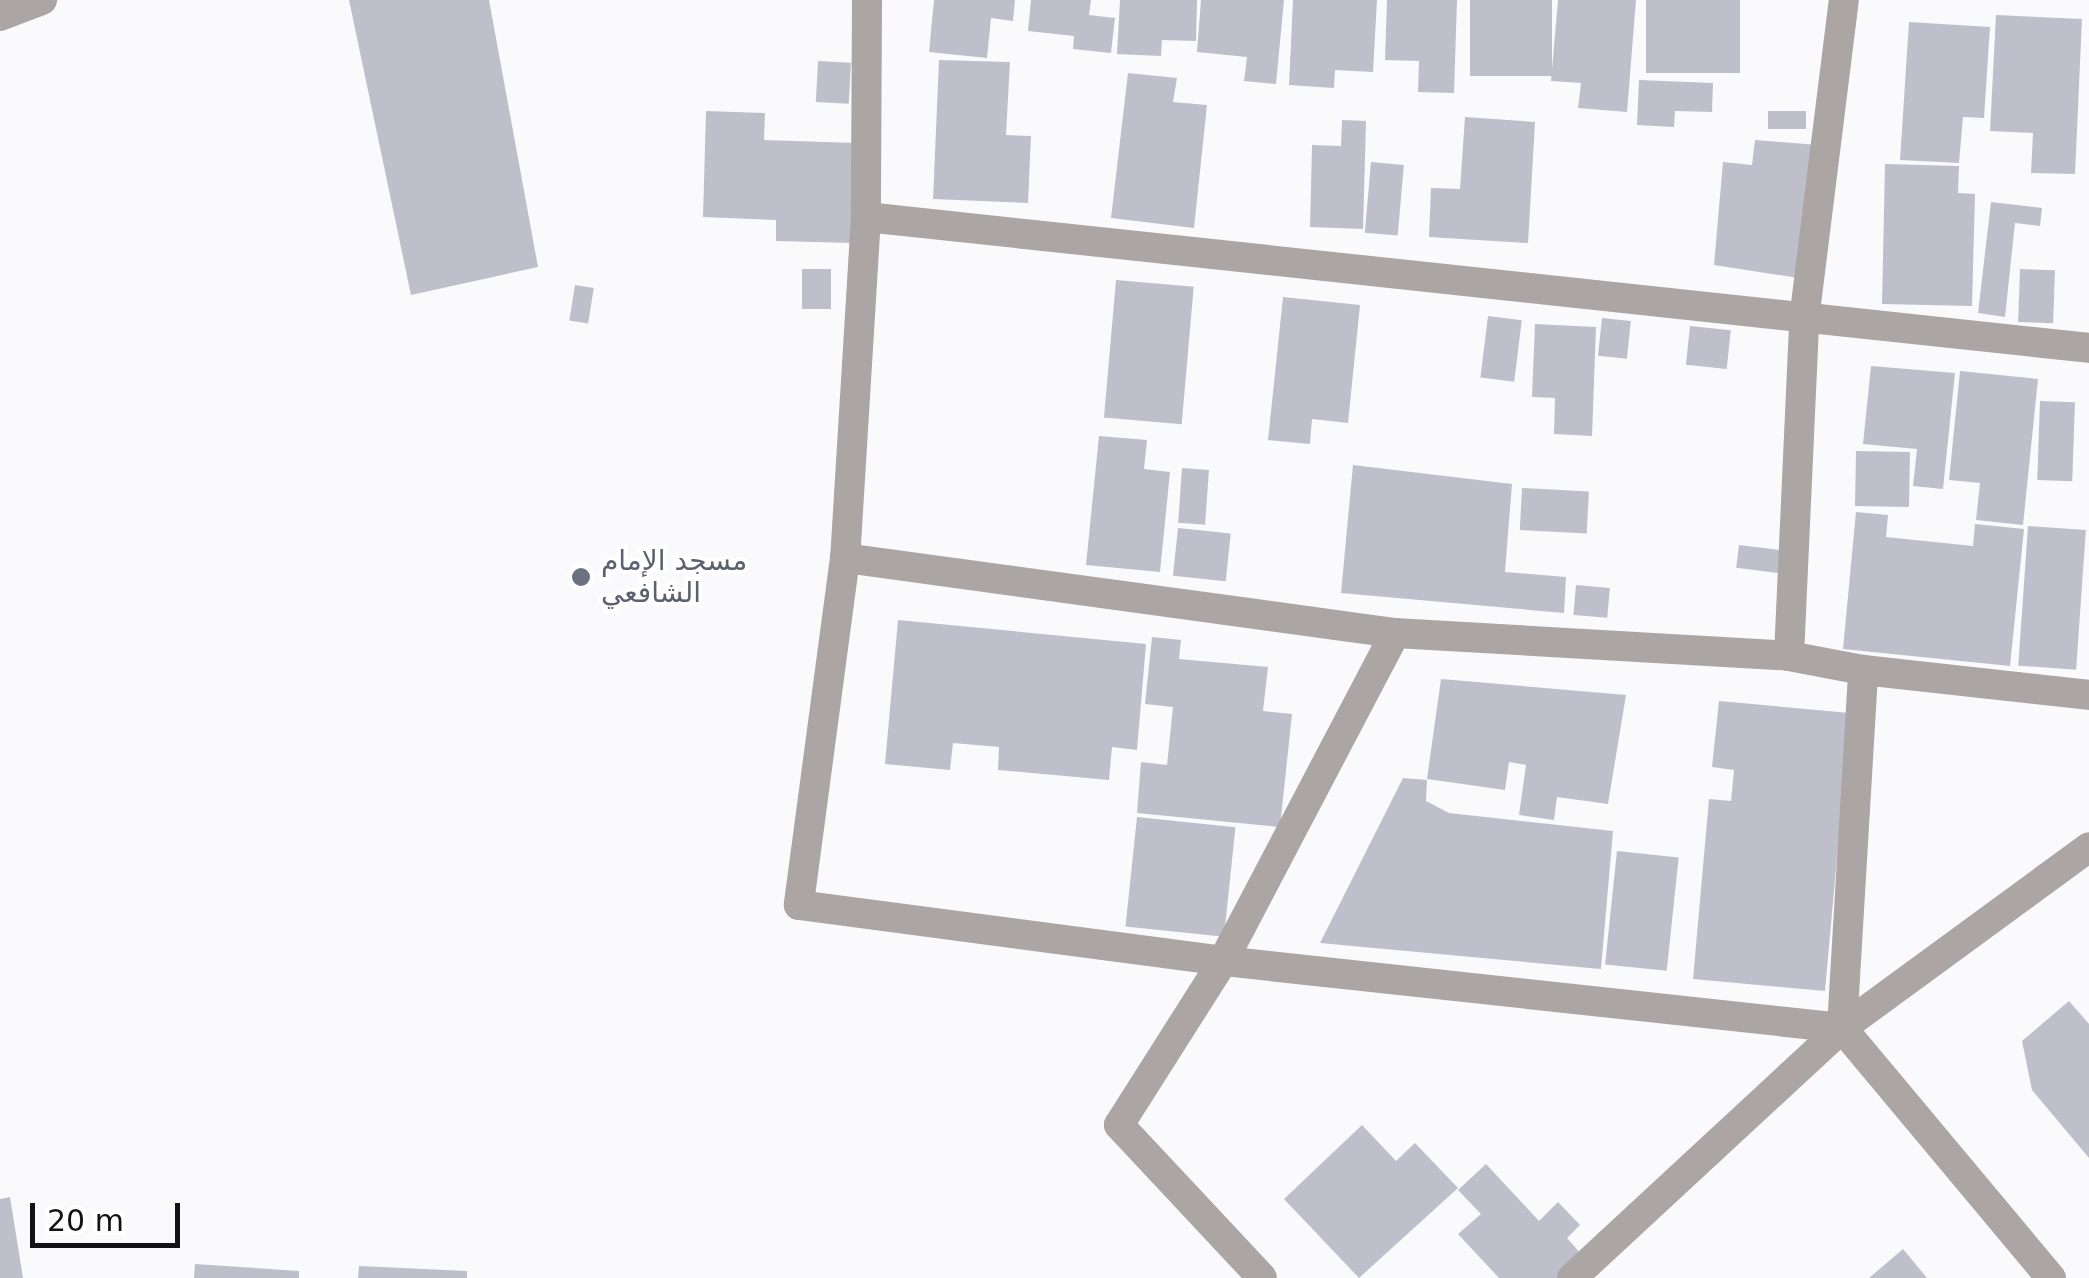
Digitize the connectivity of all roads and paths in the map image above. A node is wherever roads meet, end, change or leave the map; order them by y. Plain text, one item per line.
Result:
1 (42, 0) edge
2 (867, 0) edge
3 (1844, 0) edge
4 (0, 16) edge
5 (866, 216) junction
6 (1804, 320) junction
7 (2089, 348) edge
8 (845, 558) junction
9 (1395, 633) junction
10 (1789, 656) junction
11 (1863, 670) junction
12 (2089, 695) edge
13 (2089, 847) edge
14 (1222, 961) junction
15 (1842, 1028) junction
16 (1262, 1278) edge
17 (1572, 1278) edge
18 (2051, 1278) edge

1 - 4 street
2 - 5 street
3 - 6 street
5 - 6 street
5 - 8 street
6 - 7 street
6 - 10 street
8 - 9 street
8 - 14 street
9 - 10 street
9 - 14 street
10 - 11 street
11 - 12 street
11 - 15 street
13 - 15 street
14 - 15 street
14 - 16 street
15 - 17 street
15 - 18 street

